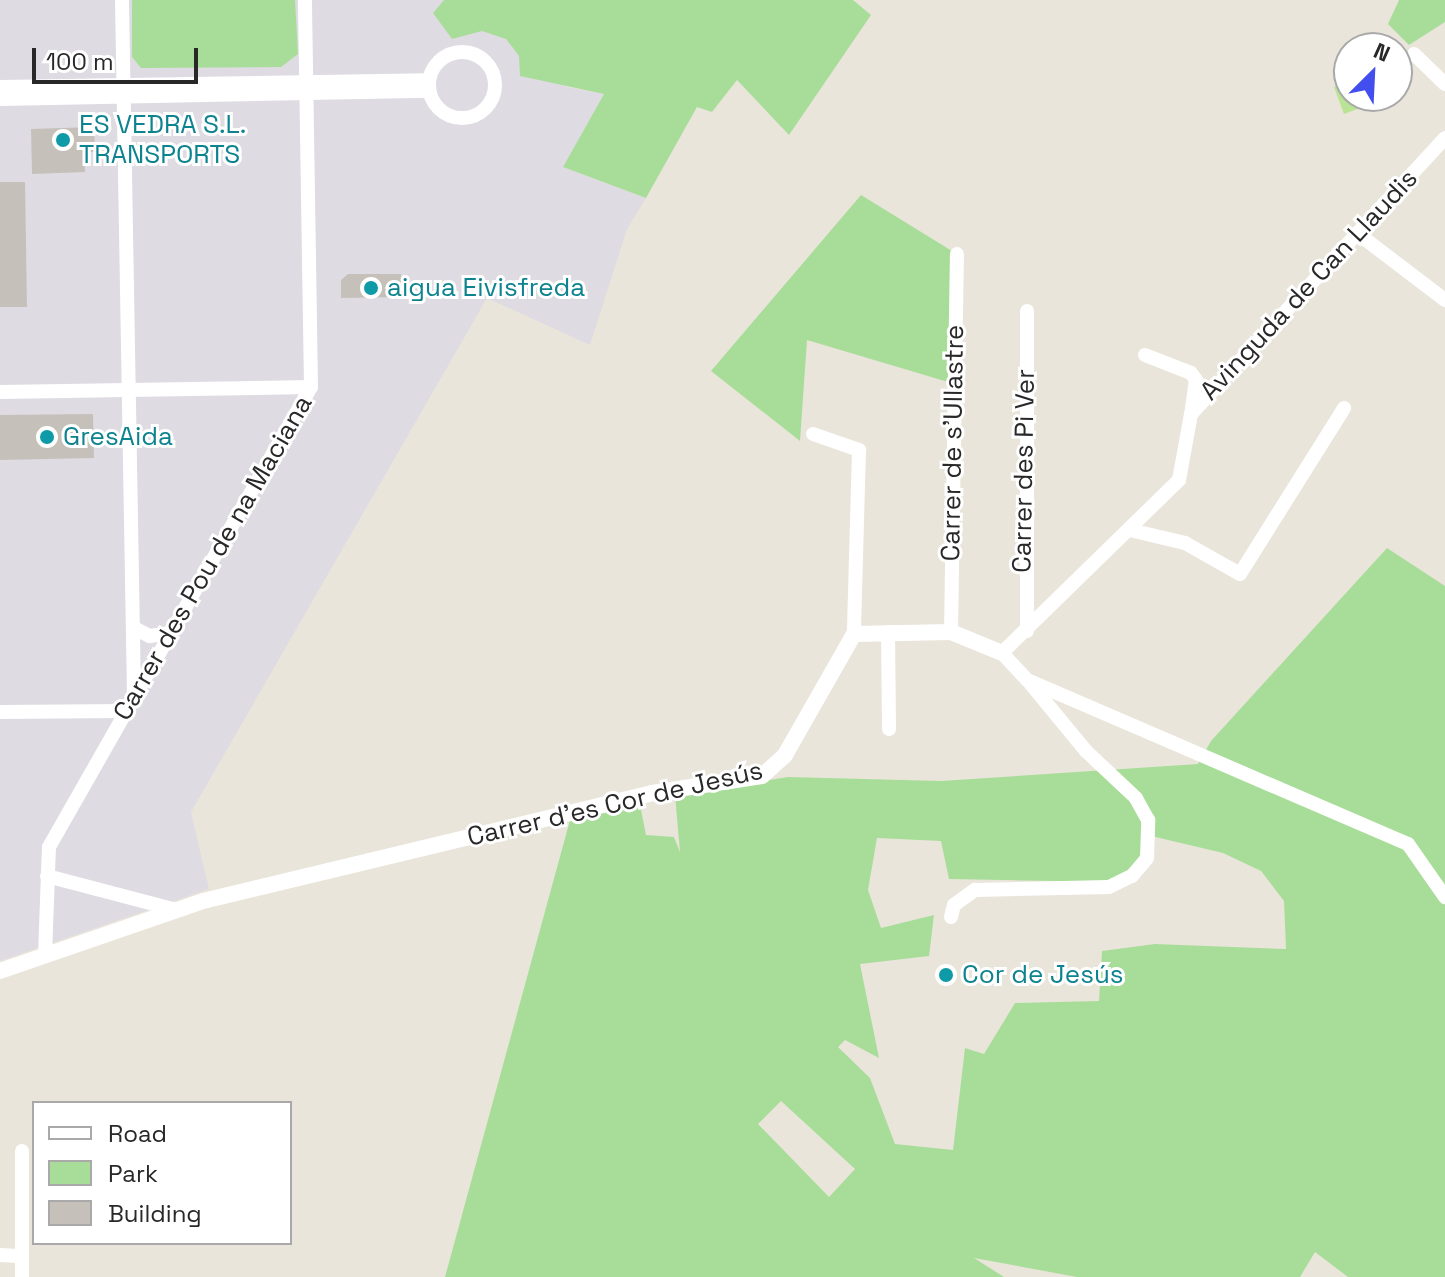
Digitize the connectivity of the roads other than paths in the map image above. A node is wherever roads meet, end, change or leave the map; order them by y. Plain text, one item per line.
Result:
1 (122, 0) edge
2 (305, 0) edge
3 (1414, 54) dead end
4 (1445, 84) edge
5 (429, 85) junction
6 (0, 87) edge
7 (306, 88) junction
8 (124, 91) junction
9 (0, 99) edge
10 (1445, 138) edge
11 (1357, 233) junction
12 (957, 254) dead end
13 (1445, 300) edge
14 (1027, 311) dead end
15 (1145, 355) dead end
16 (311, 387) junction
17 (129, 391) junction
18 (0, 392) edge
19 (1344, 408) dead end
20 (1191, 414) junction
21 (813, 434) dead end
22 (1130, 530) junction
23 (134, 628) junction
24 (1027, 631) junction
25 (888, 632) junction
26 (951, 632) junction
27 (170, 633) junction
28 (854, 634) junction
29 (1002, 653) junction
30 (1027, 680) junction
31 (134, 694) junction
32 (125, 711) junction
33 (0, 712) edge
34 (889, 729) dead end
35 (47, 876) junction
36 (1445, 897) edge
37 (173, 909) junction
38 (951, 917) dead end
39 (45, 955) junction
40 (0, 971) edge
41 (22, 1151) dead end
42 (0, 1255) edge
43 (22, 1256) junction
44 (22, 1277) edge

1 - 8 street
2 - 7 street, Carrer des Pou de na Maciana
3 - 4 street
5 - 5 street
5 - 7 street
6 - 8 street
7 - 8 street
7 - 16 street, Carrer des Pou de na Maciana
8 - 9 street
8 - 17 street
10 - 11 street, Avinguda de Can Llaudis
11 - 13 street
11 - 20 street, Avinguda de Can Llaudis
12 - 26 street, Carrer de s'Ullastre
14 - 24 street, Carrer des Pi Ver
15 - 20 street
16 - 17 street
16 - 27 street, Carrer des Pou de na Maciana
17 - 18 street
17 - 23 street
19 - 22 street
20 - 22 street, Avinguda de Can Llaudis
21 - 28 street
22 - 24 street, Avinguda de Can Llaudis
23 - 27 street
23 - 31 street
24 - 29 street, Avinguda de Can Llaudis
25 - 26 street
25 - 28 street
25 - 34 street
26 - 29 street
27 - 31 street, Carrer des Pou de na Maciana
28 - 37 street, Carrer d'es Cor de Jesús
29 - 30 street
30 - 36 street
30 - 38 street
31 - 32 street, Carrer des Pou de na Maciana
32 - 33 street
32 - 35 street, Carrer des Pou de na Maciana
35 - 37 street
35 - 39 street, Carrer des Pou de na Maciana
37 - 39 street, Carrer d'es Cor de Jesús
39 - 40 street, Carrer d'es Cor de Jesús
41 - 43 street
42 - 43 street
43 - 44 street

